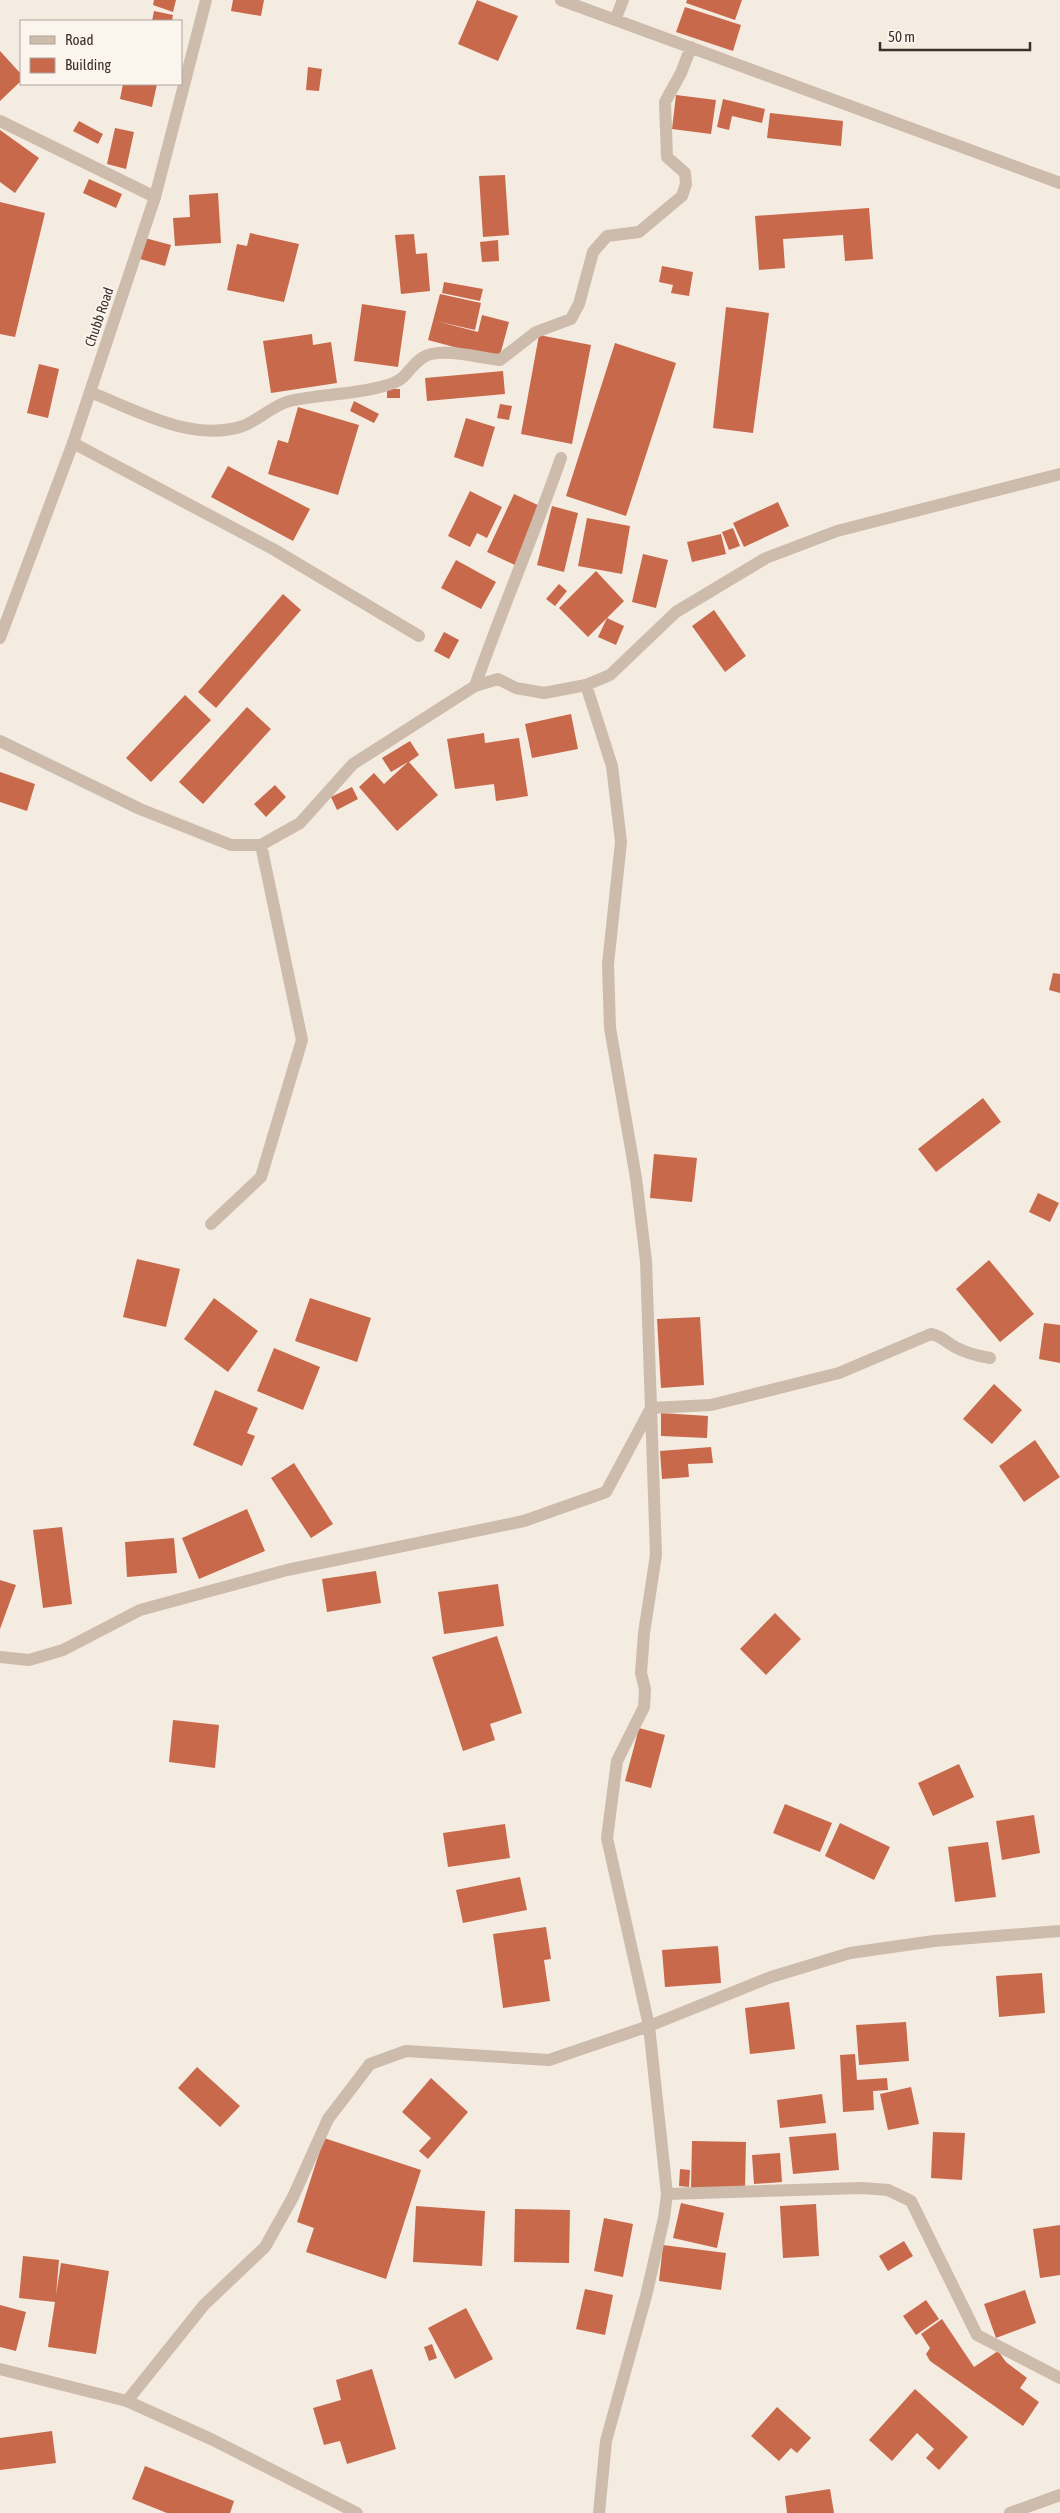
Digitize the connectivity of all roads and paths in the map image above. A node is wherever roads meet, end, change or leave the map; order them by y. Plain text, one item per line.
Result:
1 (206, 0) edge
2 (561, 0) edge
3 (623, 0) edge
4 (615, 20) junction
5 (691, 47) junction
6 (0, 121) edge
7 (1060, 183) edge
8 (155, 197) junction
9 (90, 392) junction
10 (73, 443) junction
11 (562, 458) dead end
12 (1060, 474) edge
13 (419, 636) dead end
14 (0, 638) edge
15 (475, 686) junction
16 (586, 686) junction
17 (0, 740) edge
18 (261, 845) junction
19 (211, 1224) dead end
20 (990, 1358) dead end
21 (651, 1408) junction
22 (0, 1657) edge
23 (1060, 1931) edge
24 (649, 2026) junction
25 (667, 2194) junction
26 (0, 2369) edge
27 (1060, 2378) edge
28 (126, 2401) junction
29 (1060, 2495) edge
30 (357, 2513) edge
31 (599, 2513) edge
32 (1010, 2513) edge

1 - 8 street, Chubb Road
2 - 4 street
3 - 4 street
4 - 5 street
5 - 7 street
5 - 9 street
6 - 8 street
8 - 9 street, Chubb Road
9 - 10 street, Chubb Road
10 - 13 street
10 - 14 street, Chubb Road
11 - 15 street
12 - 16 street
15 - 16 street
15 - 18 street
16 - 21 street
17 - 18 street
18 - 19 street
20 - 21 street
21 - 22 street
21 - 24 street
23 - 24 street
24 - 25 street
24 - 28 street
25 - 27 street
25 - 31 street
26 - 28 street
28 - 30 street
29 - 32 street

